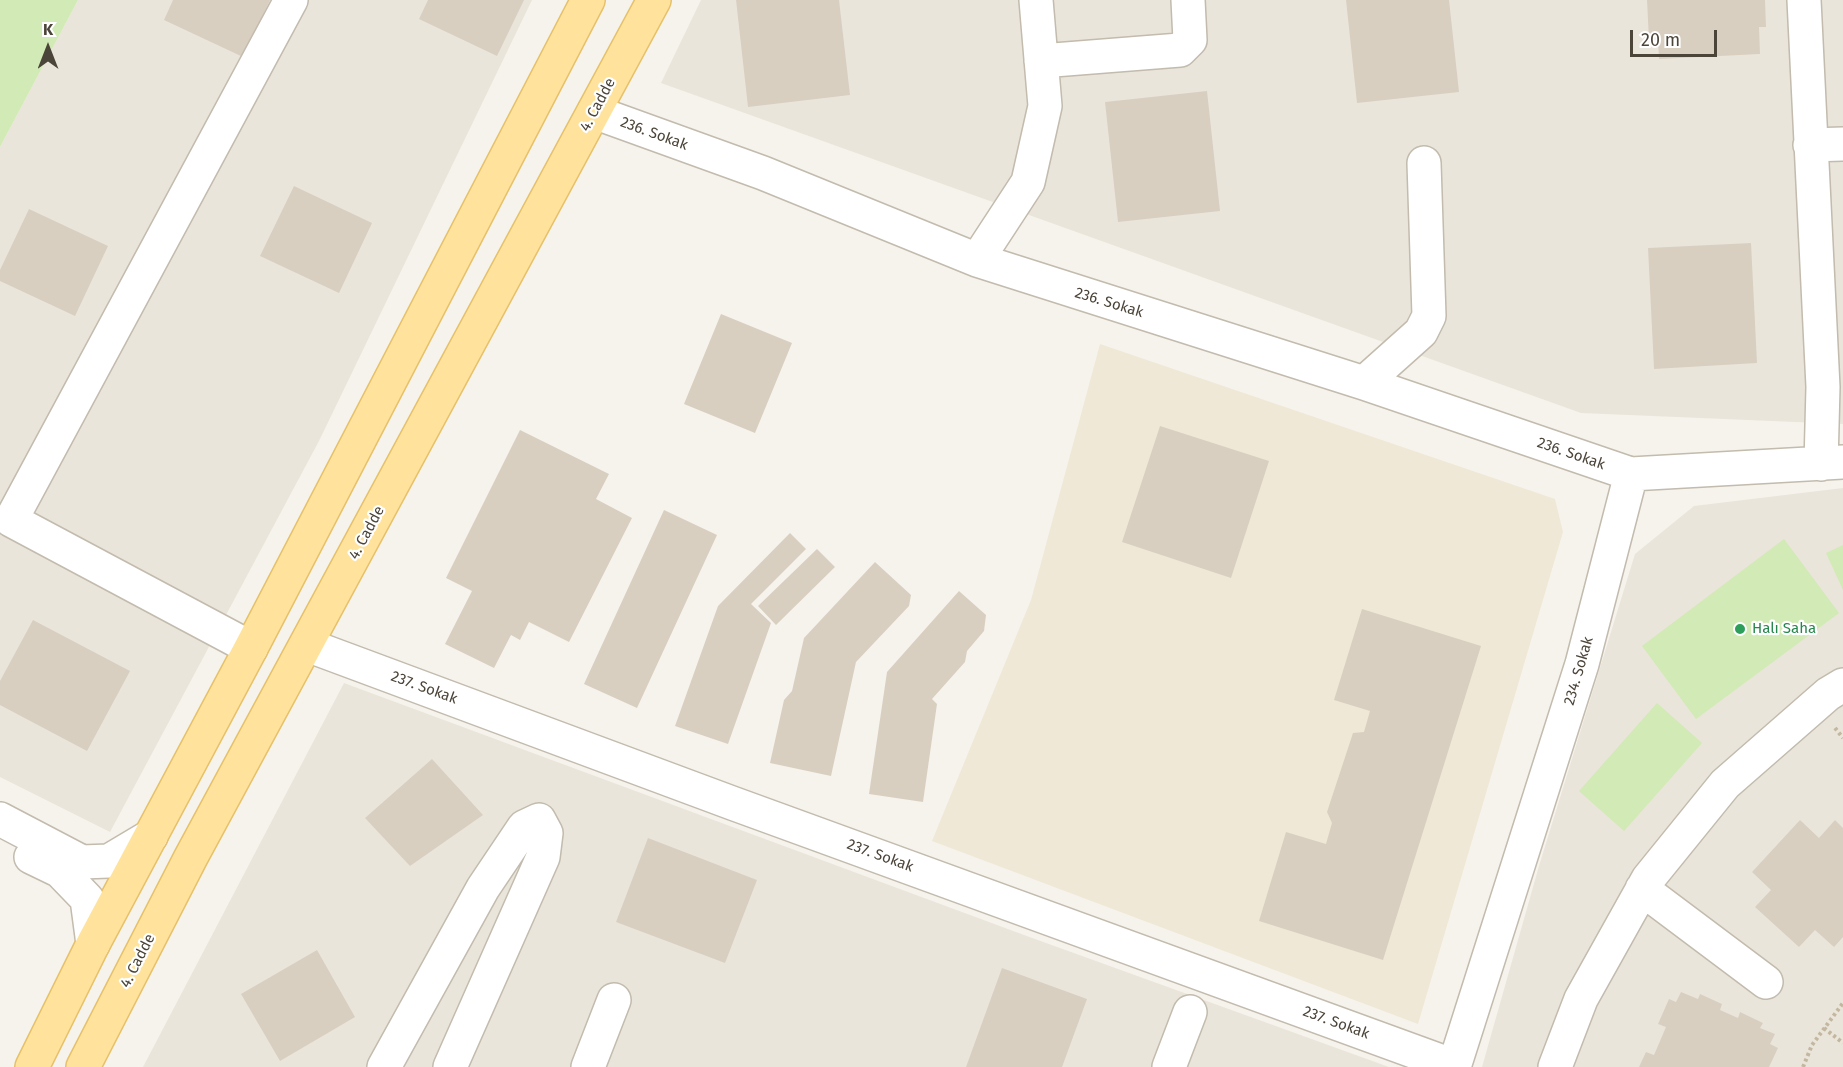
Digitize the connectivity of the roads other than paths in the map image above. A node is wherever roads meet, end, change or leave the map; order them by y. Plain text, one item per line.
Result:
1 (291, 0) edge
2 (588, 0) edge
3 (654, 0) edge
4 (1036, 0) edge
5 (1188, 0) edge
6 (1804, 0) edge
7 (1041, 61) junction
8 (594, 112) junction
9 (1843, 144) edge
10 (1810, 145) junction
11 (1424, 163) dead end
12 (977, 260) junction
13 (1364, 383) junction
14 (1832, 463) edge
15 (1631, 474) junction
16 (307, 645) junction
17 (251, 648) junction
18 (1843, 685) edge
19 (0, 819) edge
20 (151, 836) junction
21 (0, 842) edge
22 (1642, 889) junction
23 (93, 944) junction
24 (1766, 982) dead end
25 (614, 1000) dead end
26 (1190, 1012) dead end
27 (1454, 1066) edge
28 (32, 1067) edge
29 (83, 1067) edge
30 (384, 1067) edge
31 (450, 1067) edge
32 (588, 1067) edge
33 (1169, 1067) edge
34 (1555, 1067) edge

1 - 17 street
2 - 17 main road
3 - 8 main road, 4. Cadde
4 - 7 street
5 - 7 street
6 - 10 street
7 - 12 street
8 - 12 street, 236. Sokak
8 - 16 main road, 4. Cadde
9 - 10 street
10 - 14 street
11 - 13 street
12 - 13 street, 236. Sokak
13 - 15 street, 236. Sokak
14 - 15 street
15 - 27 street, 234. Sokak
16 - 27 street, 237. Sokak
16 - 29 main road, 4. Cadde
17 - 20 main road
18 - 22 street
19 - 20 street
20 - 23 main road
21 - 23 street
22 - 24 street
22 - 34 street
23 - 28 main road
25 - 32 street
26 - 33 street
30 - 31 street

